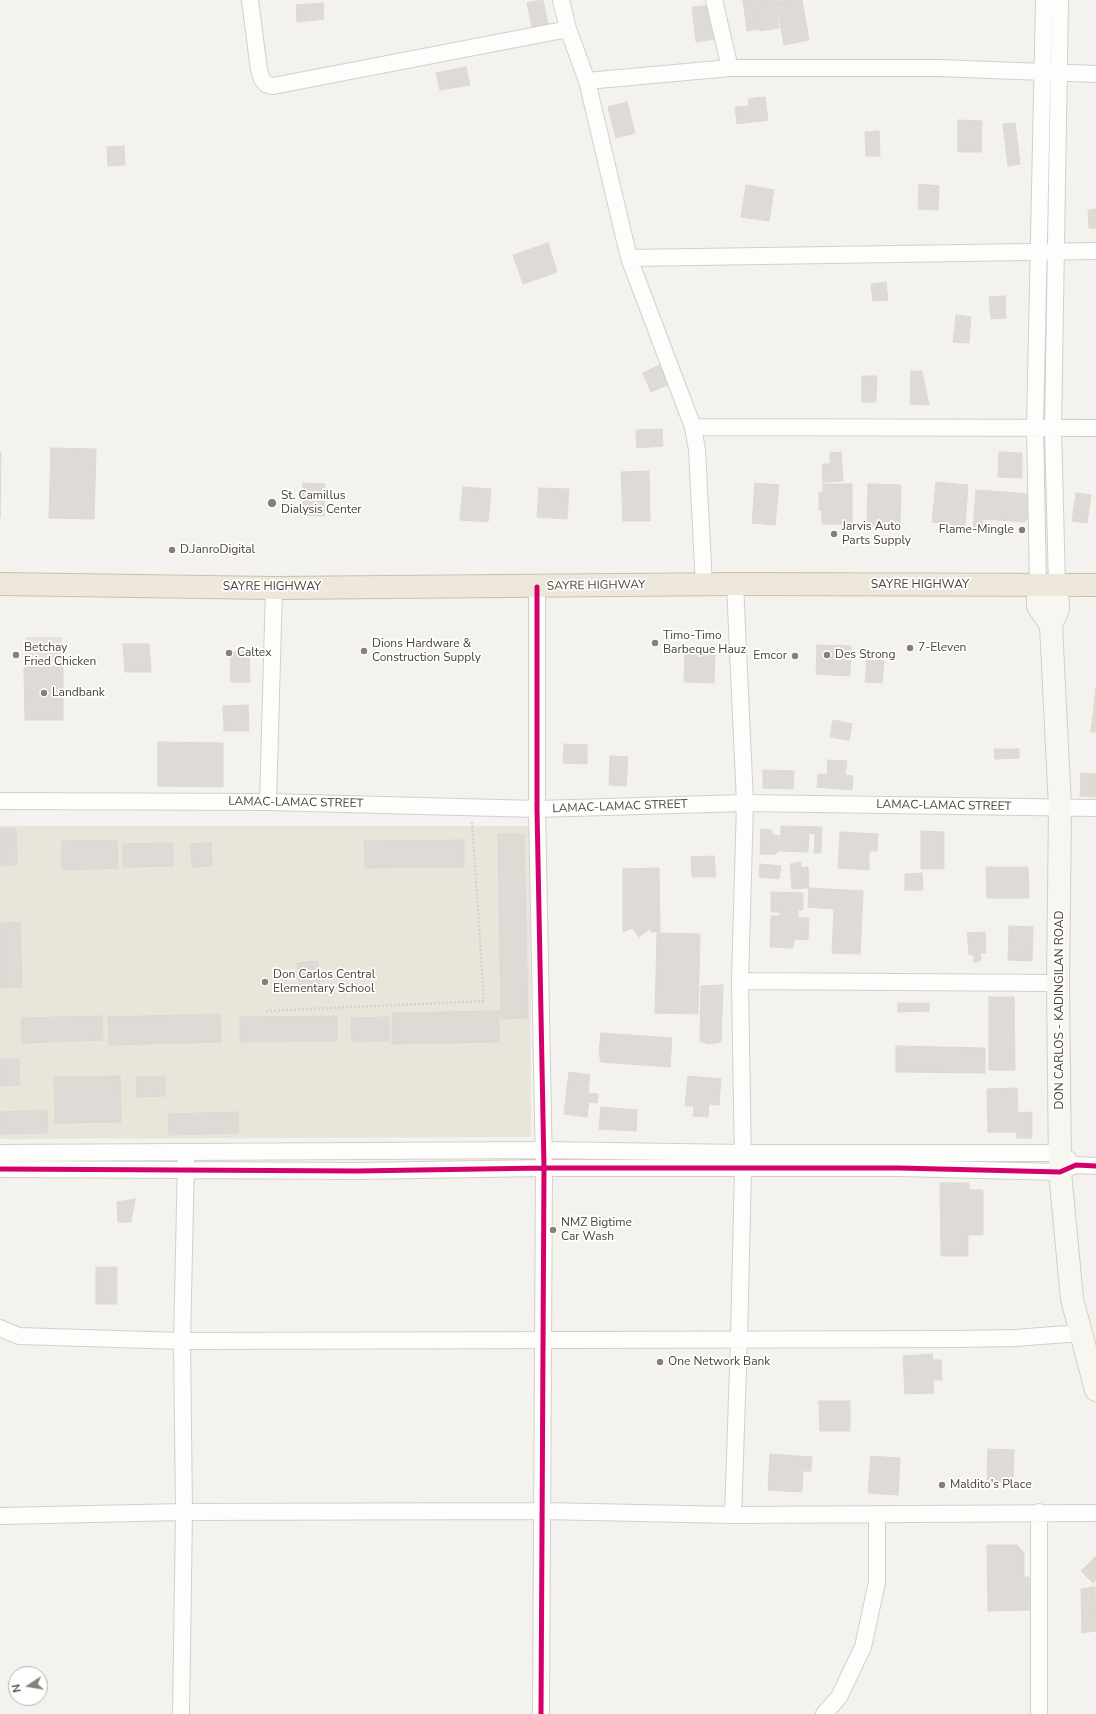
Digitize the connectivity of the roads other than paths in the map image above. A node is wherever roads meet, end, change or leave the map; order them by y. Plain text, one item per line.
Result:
1 (250, 0) edge
2 (561, 0) edge
3 (714, 0) edge
4 (1044, 0) edge
5 (1060, 0) edge
6 (568, 29) junction
7 (730, 68) junction
8 (1041, 73) junction
9 (1057, 74) junction
10 (1096, 74) edge
11 (587, 81) junction
12 (1096, 251) edge
13 (1039, 252) junction
14 (1057, 252) junction
15 (628, 258) junction
16 (693, 427) junction
17 (1035, 428) junction
18 (1053, 428) junction
19 (1096, 428) edge
20 (0, 584) edge
21 (735, 584) junction
22 (704, 585) junction
23 (1096, 585) edge
24 (1047, 586) junction
25 (537, 587) junction
26 (274, 588) junction
27 (0, 801) edge
28 (268, 802) junction
29 (745, 803) junction
30 (1060, 807) junction
31 (1096, 808) edge
32 (537, 809) junction
33 (740, 981) junction
34 (1058, 983) junction
35 (186, 1150) junction
36 (544, 1150) junction
37 (0, 1153) edge
38 (743, 1160) junction
39 (1065, 1163) junction
40 (1096, 1166) edge
41 (544, 1168) junction
42 (0, 1169) edge
43 (186, 1171) junction
44 (0, 1328) edge
45 (740, 1339) junction
46 (542, 1340) junction
47 (182, 1341) junction
48 (1087, 1346) edge
49 (1096, 1390) edge
50 (543, 1511) junction
51 (184, 1512) junction
52 (1039, 1512) junction
53 (1096, 1513) edge
54 (877, 1514) junction
55 (733, 1515) junction
56 (0, 1516) edge
57 (181, 1714) edge
58 (542, 1714) edge
59 (824, 1714) edge
60 (1039, 1714) edge

1 - 6 street
2 - 6 street
3 - 7 street
4 - 8 street
5 - 9 street
6 - 11 street
7 - 8 street
7 - 11 street
8 - 9 street
8 - 13 street
9 - 10 street
9 - 14 street
11 - 15 street
12 - 14 street
13 - 14 street
13 - 15 street
13 - 17 street
14 - 18 street
15 - 16 street
16 - 17 street
16 - 22 street
17 - 18 street
17 - 24 street
18 - 19 street
18 - 24 street
20 - 26 highway, SAYRE HIGHWAY
21 - 22 highway, SAYRE HIGHWAY
21 - 24 highway, SAYRE HIGHWAY
21 - 29 street
22 - 25 highway, SAYRE HIGHWAY
23 - 24 highway, SAYRE HIGHWAY
24 - 30 main road, DON CARLOS - KADINGILAN ROAD
25 - 26 highway, SAYRE HIGHWAY
25 - 32 street
26 - 28 street
27 - 28 street, LAMAC-LAMAC STREET
28 - 32 street, LAMAC-LAMAC STREET
29 - 30 street, LAMAC-LAMAC STREET
29 - 32 street, LAMAC-LAMAC STREET
29 - 33 street
30 - 31 street, LAMAC-LAMAC STREET
30 - 34 main road, DON CARLOS - KADINGILAN ROAD
32 - 36 street
33 - 34 street
33 - 38 street
34 - 39 main road, DON CARLOS - KADINGILAN ROAD
35 - 36 street
35 - 37 street
35 - 43 street
36 - 38 street
36 - 41 street
38 - 39 street
38 - 41 street
38 - 45 street
39 - 40 street
39 - 48 main road, DON CARLOS - KADINGILAN ROAD
41 - 43 street
41 - 46 street
42 - 43 street
43 - 47 street
44 - 47 street
45 - 46 street
45 - 48 street
45 - 55 street
46 - 47 street
46 - 50 street
47 - 51 street
48 - 49 main road, DON CARLOS - KADINGILAN ROAD
50 - 51 street
50 - 55 street
50 - 58 street
51 - 56 street
51 - 57 street
52 - 53 street
52 - 54 street
52 - 60 street
54 - 55 street
54 - 59 street

